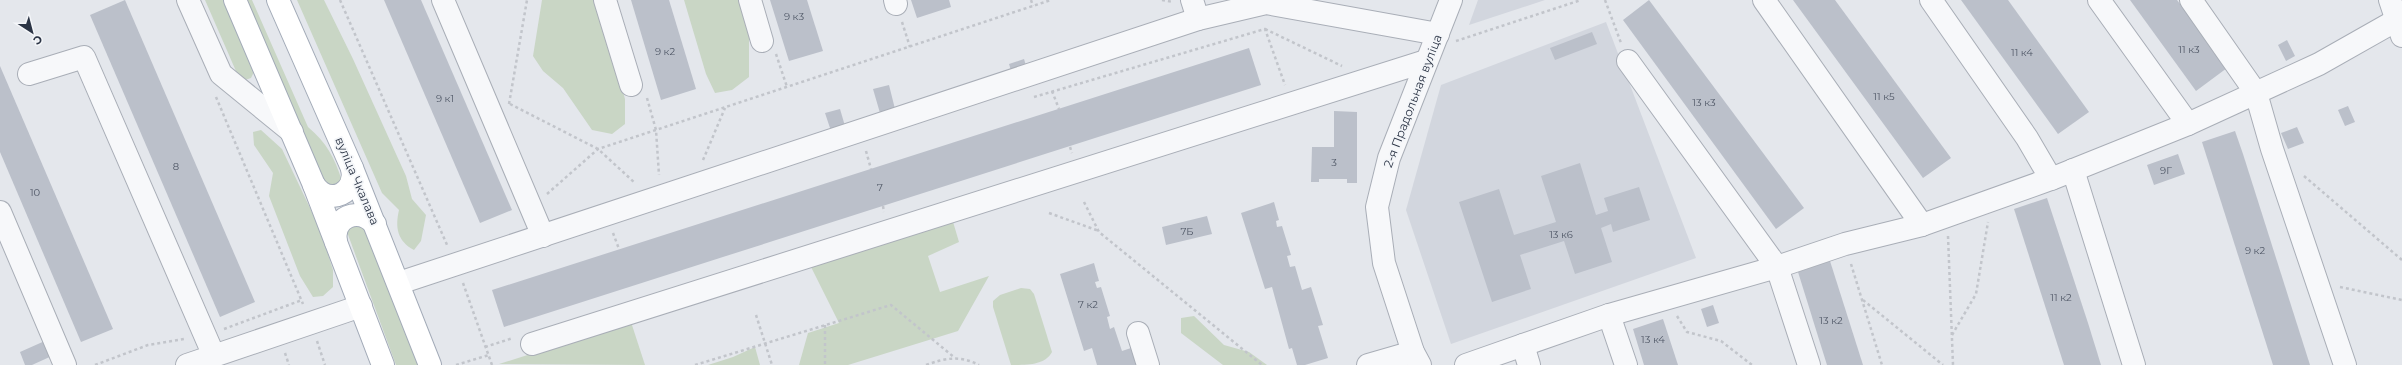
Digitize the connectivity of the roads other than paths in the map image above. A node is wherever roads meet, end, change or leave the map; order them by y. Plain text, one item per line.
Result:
1 (188, 0) edge
2 (235, 0) edge
3 (278, 0) edge
4 (443, 0) edge
5 (605, 0) edge
6 (750, 0) edge
7 (1451, 0) edge
8 (1764, 0) edge
9 (1931, 0) edge
10 (2099, 0) edge
11 (2191, 0) edge
12 (2390, 0) edge
13 (1195, 9) edge
14 (1341, 9) edge
15 (2400, 24) edge
16 (1446, 38) junction
17 (762, 41) dead end
18 (1426, 61) junction
19 (1628, 61) road end
20 (29, 74) dead end
21 (631, 85) dead end
22 (2256, 92) junction
23 (2188, 124) junction
24 (292, 132) junction
25 (352, 168) junction
26 (2074, 170) junction
27 (2051, 179) junction
28 (314, 185) junction
29 (0, 212) edge
30 (375, 224) junction
31 (1922, 225) junction
32 (543, 236) junction
33 (336, 242) junction
34 (1777, 267) junction
35 (398, 283) junction
36 (361, 306) junction
37 (1609, 315) junction
38 (1138, 333) dead end
39 (524, 341) road end
40 (1523, 345) junction
41 (214, 356) junction
42 (1416, 358) edge
43 (65, 365) edge
44 (187, 365) edge
45 (383, 365) edge
46 (430, 365) edge
47 (1148, 365) edge
48 (1368, 365) edge
49 (1466, 365) edge
50 (1529, 365) edge
51 (1626, 365) edge
52 (1809, 365) edge
53 (2134, 365) edge
54 (2345, 365) edge

1 - 24 street
2 - 24 main road
3 - 25 main road, вуліца Чкалава
4 - 32 street
5 - 21 street
6 - 17 street
7 - 16 street, 2-я Прадольная вуліца
8 - 31 street
9 - 27 street
10 - 23 street
11 - 22 street
12 - 15 street
13 - 14 street
13 - 32 street
14 - 16 street
15 - 22 street
16 - 18 street, 2-я Прадольная вуліца
18 - 39 street
18 - 42 street, 2-я Прадольная вуліца
19 - 34 street
20 - 41 street
22 - 23 street
22 - 54 street
23 - 26 street
24 - 28 main road
25 - 28 main road
25 - 30 main road, вуліца Чкалава
26 - 27 street
26 - 53 street
27 - 31 street
28 - 33 main road
29 - 43 street
30 - 33 main road
30 - 35 main road, вуліца Чкалава
31 - 34 street
32 - 35 street
33 - 36 main road
34 - 37 street
34 - 52 street
35 - 46 main road, вуліца Чкалава
36 - 41 street
36 - 45 main road
37 - 40 street
37 - 51 street
38 - 47 street
40 - 49 street
40 - 50 street
41 - 44 street
42 - 48 street

